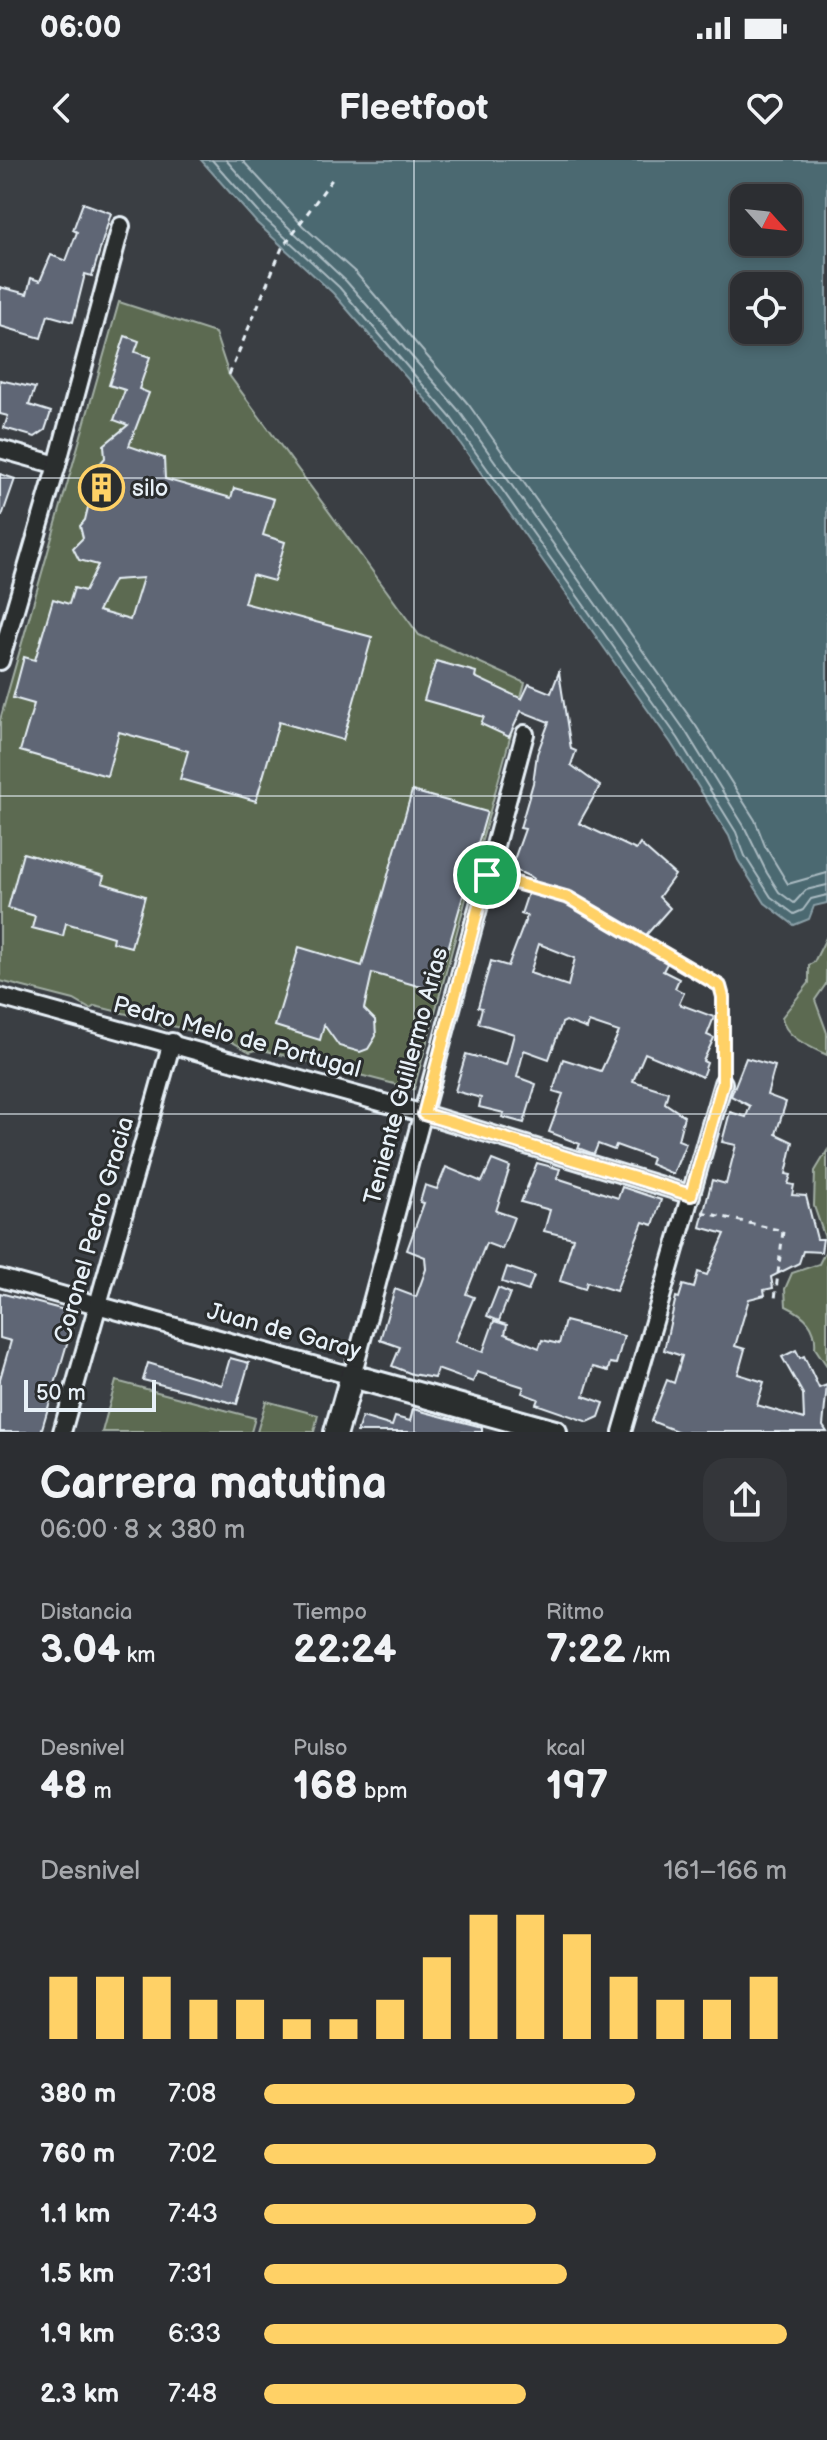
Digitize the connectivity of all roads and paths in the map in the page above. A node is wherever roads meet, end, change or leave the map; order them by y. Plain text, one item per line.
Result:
1 (333, 178) dead end
2 (120, 230) dead end
3 (229, 375) dead end
4 (0, 449) edge
5 (57, 465) junction
6 (0, 661) edge
7 (525, 734) dead end
8 (487, 875) junction
9 (0, 997) edge
10 (172, 1042) junction
11 (723, 1083) joint
12 (424, 1114) junction
13 (689, 1201) junction
14 (0, 1278) edge
15 (775, 1299) dead end
16 (96, 1306) junction
17 (352, 1376) junction
18 (62, 1432) edge
19 (336, 1432) edge
20 (555, 1432) edge
21 (622, 1432) edge

1 - 3 path
2 - 5 street
4 - 5 street
5 - 6 street
7 - 8 street, Teniente Guillermo Arias
8 - 11 path
8 - 12 street, Teniente Guillermo Arias
9 - 10 street, Pedro Melo de Portugal
10 - 12 street, Pedro Melo de Portugal
10 - 16 street, Coronel Pedro Gracia
11 - 13 street
12 - 13 street, Pedro Melo de Portugal
12 - 17 street, Teniente Guillermo Arias
13 - 15 path
13 - 21 street
14 - 16 street, Juan de Garay
16 - 17 street, Juan de Garay
16 - 18 street, Coronel Pedro Gracia
17 - 19 street, Teniente Guillermo Arias
17 - 20 street, Juan de Garay

